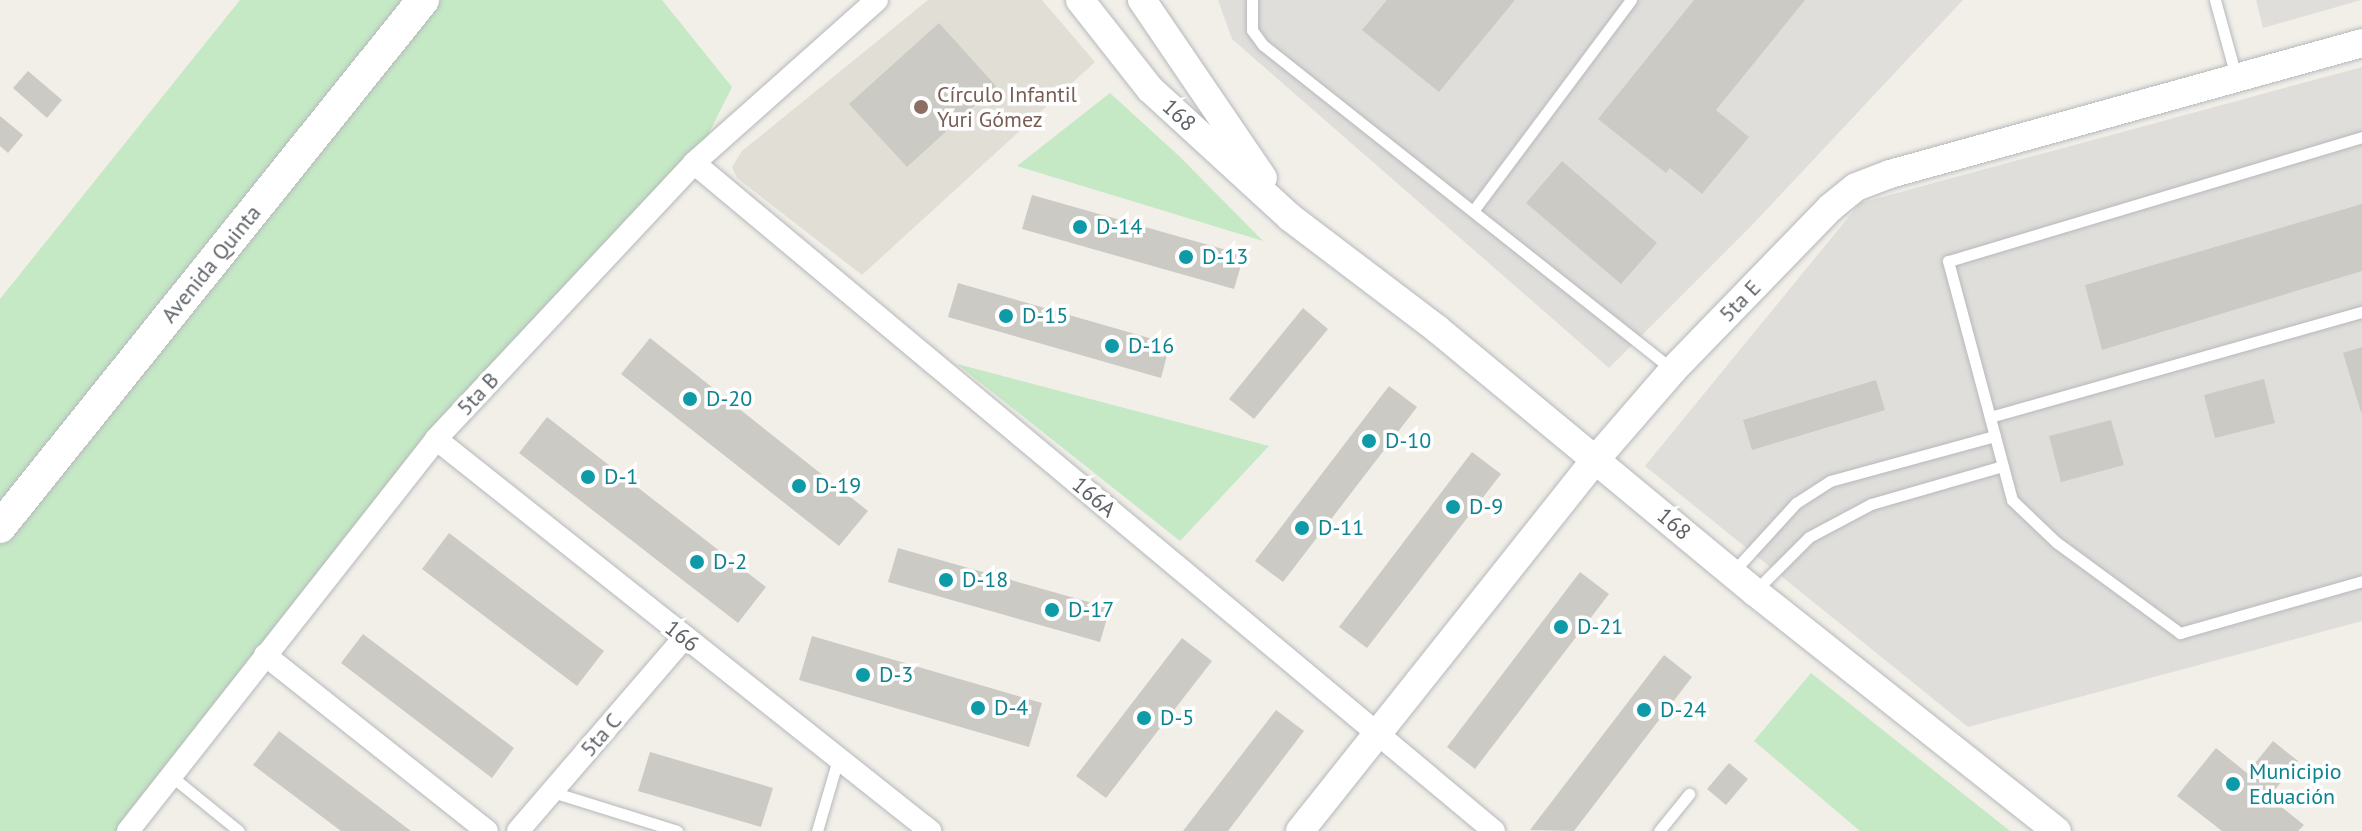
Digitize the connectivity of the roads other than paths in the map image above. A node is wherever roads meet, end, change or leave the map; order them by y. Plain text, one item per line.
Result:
1 (423, 0) edge
2 (877, 0) edge
3 (1080, 0) edge
4 (1142, 0) edge
5 (1252, 0) edge
6 (1631, 0) edge
7 (2215, 0) edge
8 (2362, 43) edge
9 (2236, 78) junction
10 (2362, 137) edge
11 (694, 163) junction
12 (1473, 211) junction
13 (1291, 218) junction
14 (2362, 312) edge
15 (1673, 370) junction
16 (1990, 417) junction
17 (1995, 436) junction
18 (436, 439) junction
19 (1596, 459) junction
20 (2003, 466) junction
21 (0, 527) edge
22 (1732, 573) junction
23 (2362, 581) edge
24 (1755, 592) junction
25 (684, 638) junction
26 (265, 655) junction
27 (1377, 734) junction
28 (838, 759) junction
29 (171, 776) junction
30 (552, 792) junction
31 (1689, 794) dead end
32 (128, 831) edge
33 (239, 831) edge
34 (487, 831) edge
35 (518, 831) edge
36 (677, 831) edge
37 (817, 831) edge
38 (930, 831) edge
39 (1300, 831) edge
40 (1494, 831) edge
41 (1659, 831) edge
42 (2057, 831) edge

1 - 21 main road, Avenida Quinta
2 - 11 street, 5ta B
3 - 13 street, 168
4 - 13 street, 168
5 - 12 lane
6 - 12 lane
7 - 9 lane
8 - 9 street, 5ta E
9 - 15 street, 5ta E
10 - 16 lane
11 - 18 street, 5ta B
11 - 27 street, 166A
12 - 15 lane
13 - 19 street, 168
14 - 16 lane
15 - 19 street, 5ta E
16 - 17 lane
17 - 20 lane
17 - 22 lane
18 - 25 street, 166
18 - 26 street, 5ta B
19 - 22 street, 168
19 - 27 street, 5ta E
20 - 23 lane
20 - 24 lane
22 - 24 street, 168
24 - 42 street, 168
25 - 28 street, 166
25 - 30 street, 5ta C
26 - 29 street, 5ta B
26 - 34 street
27 - 39 street, 5ta E
27 - 40 street, 166A
28 - 37 lane
28 - 38 street, 166
29 - 32 street, 5ta B
29 - 33 lane
30 - 35 street, 5ta C
30 - 36 lane
31 - 41 lane

